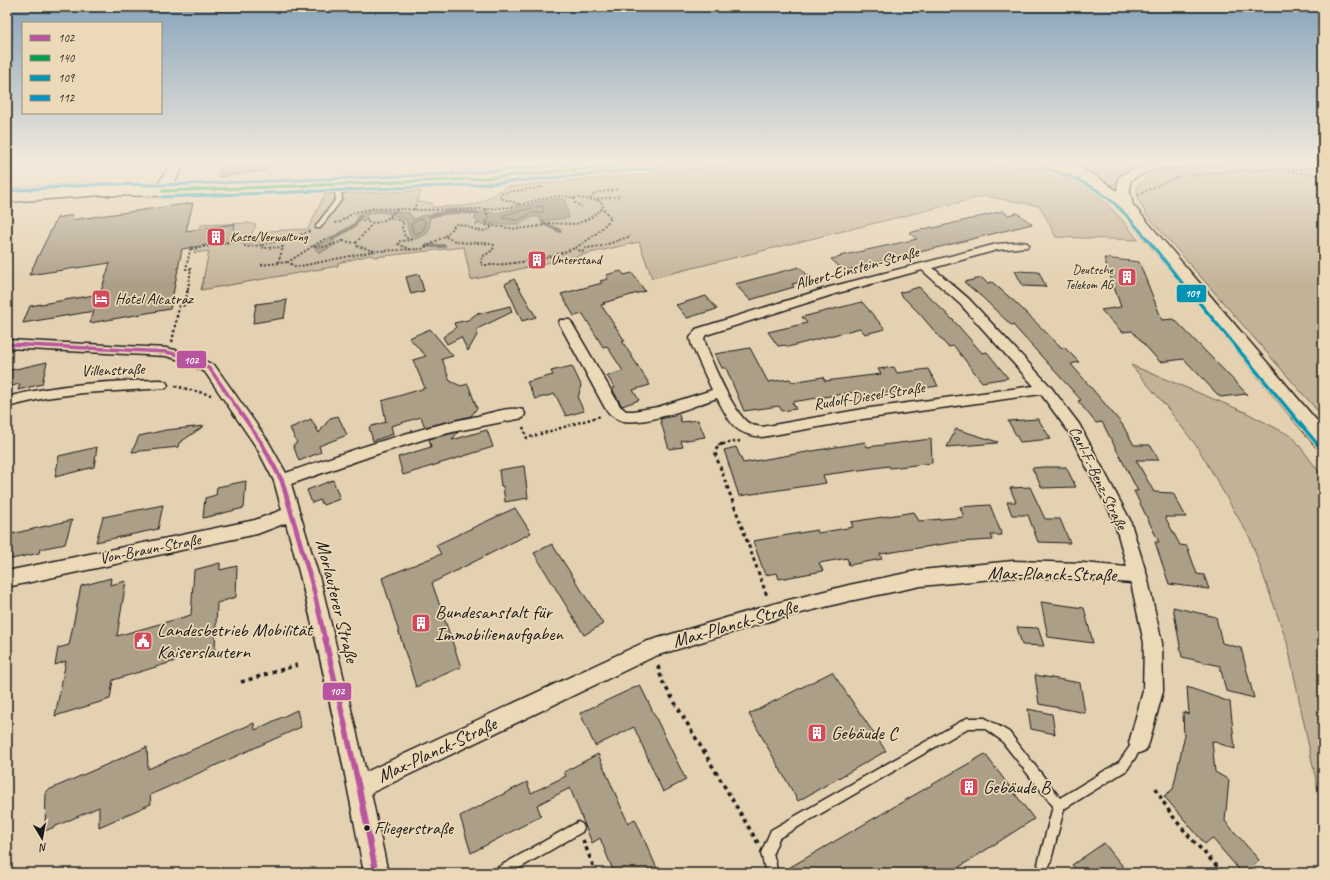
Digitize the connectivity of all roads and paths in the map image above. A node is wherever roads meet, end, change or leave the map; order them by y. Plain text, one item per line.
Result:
1 (65, 203) edge
2 (337, 203) edge
3 (416, 203) dead end
4 (517, 203) edge
5 (524, 203) edge
6 (575, 203) edge
7 (602, 203) edge
8 (1126, 203) edge
9 (520, 204) junction
10 (582, 206) dead end
11 (380, 208) dead end
12 (604, 208) junction
13 (7, 209) edge
14 (486, 209) junction
15 (397, 210) junction
16 (414, 210) junction
17 (423, 210) junction
18 (420, 213) dead end
19 (390, 216) junction
20 (362, 221) dead end
21 (372, 224) junction
22 (491, 226) junction
23 (318, 227) dead end
24 (445, 236) junction
25 (631, 236) dead end
26 (326, 239) dead end
27 (356, 243) junction
28 (314, 246) junction
29 (1023, 246) dead end
30 (575, 248) junction
31 (412, 250) junction
32 (375, 251) junction
33 (288, 262) junction
34 (278, 263) junction
35 (261, 265) dead end
36 (924, 266) junction
37 (565, 323) dead end
38 (701, 332) joint
39 (7, 344) edge
40 (172, 345) dead end
41 (161, 385) joint
42 (1045, 389) junction
43 (721, 392) junction
44 (216, 398) dead end
45 (7, 402) edge
46 (615, 411) junction
47 (518, 414) joint
48 (744, 437) dead end
49 (1323, 441) edge
50 (282, 481) junction
51 (292, 513) junction
52 (1138, 576) junction
53 (7, 579) edge
54 (767, 597) dead end
55 (297, 665) dead end
56 (658, 666) dead end
57 (241, 682) dead end
58 (1139, 743) joint
59 (359, 787) junction
60 (1156, 788) dead end
61 (1059, 805) junction
62 (578, 828) joint
63 (767, 853) junction
64 (1044, 864) dead end
65 (376, 873) edge
66 (499, 873) edge
67 (596, 873) edge
68 (772, 873) edge
69 (1223, 873) edge

1 - 13 main road
2 - 23 lane
3 - 16 path
4 - 9 path
5 - 9 path
6 - 10 path
7 - 12 path
8 - 49 street
9 - 14 path
11 - 15 path
12 - 22 path
12 - 30 path
14 - 17 path
14 - 22 path
15 - 16 path
15 - 19 path
16 - 17 path
17 - 18 path
19 - 21 path
19 - 31 path
20 - 21 path
21 - 27 path
22 - 24 path
24 - 30 path
24 - 31 path
25 - 30 path
26 - 28 path
27 - 28 path
27 - 32 path
28 - 33 path
29 - 36 street, Albert-Einstein-Straße
31 - 32 path
32 - 33 path
33 - 34 path
34 - 35 path
34 - 40 path
36 - 38 street, Albert-Einstein-Straße
36 - 42 street, Carl-F.-Benz-Straße
37 - 46 street
38 - 43 street, Rudolf-Diesel-Straße
39 - 50 street, Morlauterer Straße
41 - 44 path, Villenstraße
41 - 45 street, Villenstraße
42 - 43 street, Rudolf-Diesel-Straße
42 - 52 street, Carl-F.-Benz-Straße
43 - 46 street
46 - 47 path
47 - 50 street
48 - 54 path
50 - 51 street, Morlauterer Straße
51 - 53 street, Von-Braun-Straße
51 - 59 street, Morlauterer Straße
52 - 58 street, Carl-F.-Benz-Straße
52 - 59 street, Max-Planck-Straße
55 - 57 path
56 - 63 path
58 - 61 lane
59 - 65 street, Morlauterer Straße
60 - 69 path
61 - 63 lane
61 - 64 lane
62 - 66 lane
62 - 67 path
63 - 68 lane

